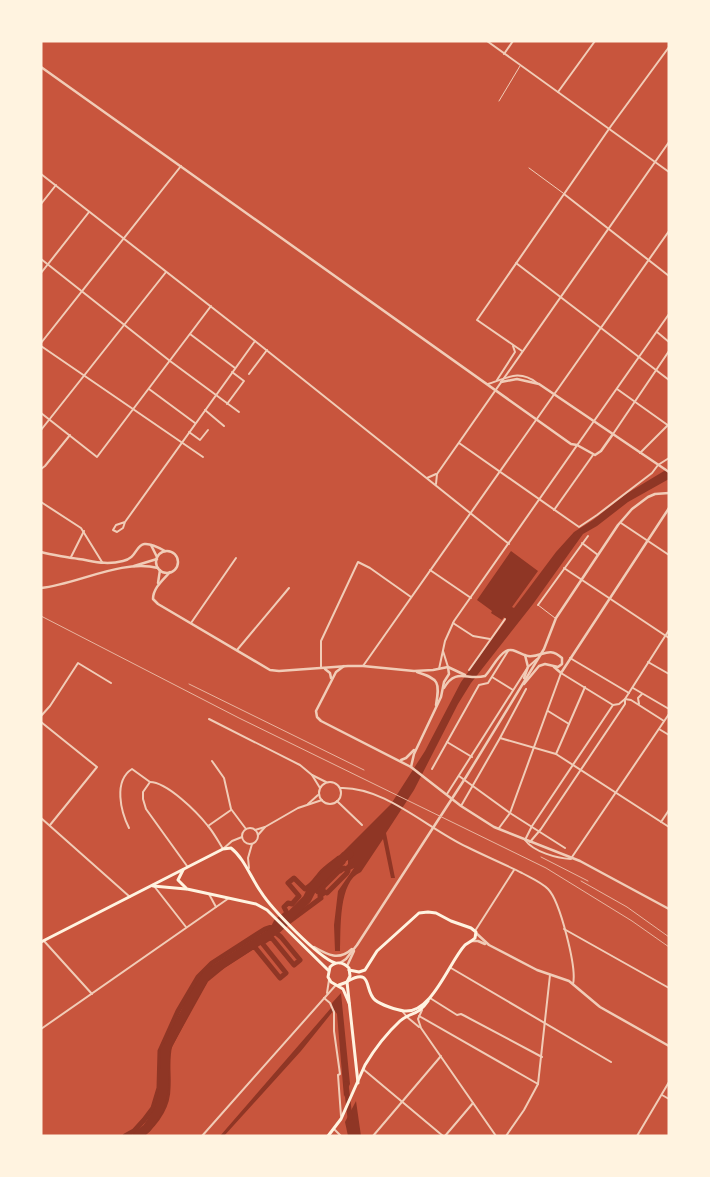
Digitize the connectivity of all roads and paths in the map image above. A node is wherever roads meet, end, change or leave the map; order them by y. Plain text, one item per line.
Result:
1 (487, 41) edge
2 (513, 41) edge
3 (595, 41) edge
4 (669, 46) edge
5 (504, 54) junction
6 (520, 65) junction
7 (41, 66) edge
8 (558, 92) junction
9 (499, 102) dead end
10 (609, 130) junction
11 (669, 142) edge
12 (655, 162) junction
13 (182, 166) junction
14 (529, 168) dead end
15 (669, 172) edge
16 (41, 174) edge
17 (56, 185) junction
18 (564, 194) junction
19 (41, 204) edge
20 (90, 212) junction
21 (609, 229) junction
22 (669, 231) edge
23 (124, 239) junction
24 (41, 259) edge
25 (648, 260) junction
26 (516, 263) junction
27 (48, 264) junction
28 (166, 272) junction
29 (41, 273) edge
30 (669, 276) edge
31 (82, 292) junction
32 (561, 297) junction
33 (211, 306) junction
34 (669, 314) edge
35 (124, 325) junction
36 (601, 328) junction
37 (656, 332) junction
38 (190, 334) junction
39 (255, 340) junction
40 (669, 342) edge
41 (41, 345) edge
42 (514, 346) junction
43 (267, 350) junction
44 (522, 351) junction
45 (669, 351) edge
46 (639, 358) junction
47 (170, 361) junction
48 (235, 368) junction
49 (656, 370) junction
50 (232, 372) junction
51 (249, 374) dead end
52 (84, 376) junction
53 (503, 378) junction
54 (669, 380) edge
55 (496, 381) junction
56 (501, 382) junction
57 (488, 384) junction
58 (539, 384) junction
59 (149, 389) junction
60 (617, 389) junction
61 (496, 390) junction
62 (554, 395) junction
63 (215, 396) junction
64 (635, 402) junction
65 (227, 404) junction
66 (133, 409) junction
67 (205, 410) junction
68 (239, 412) dead end
69 (41, 413) edge
70 (50, 419) junction
71 (537, 419) junction
72 (593, 422) junction
73 (195, 423) junction
74 (668, 425) edge
75 (224, 426) dead end
76 (41, 430) edge
77 (208, 430) dead end
78 (189, 432) junction
79 (612, 434) junction
80 (70, 435) junction
81 (182, 442) junction
82 (459, 443) junction
83 (577, 445) junction
84 (640, 453) junction
85 (593, 455) junction
86 (203, 458) dead end
87 (669, 458) edge
88 (658, 465) junction
89 (41, 469) edge
90 (669, 472) edge
91 (500, 473) junction
92 (437, 474) junction
93 (427, 478) junction
94 (437, 485) junction
95 (669, 492) edge
96 (539, 499) junction
97 (41, 502) edge
98 (669, 508) edge
99 (554, 510) junction
100 (470, 513) junction
101 (125, 522) junction
102 (620, 522) junction
103 (84, 531) junction
104 (588, 536) dead end
105 (647, 541) junction
106 (150, 544) junction
107 (509, 544) junction
108 (582, 544) junction
109 (165, 551) junction
110 (41, 552) edge
111 (598, 555) junction
112 (669, 555) edge
113 (71, 557) junction
114 (157, 558) junction
115 (236, 558) dead end
116 (104, 564) junction
117 (130, 567) junction
118 (564, 568) junction
119 (159, 569) junction
120 (430, 570) junction
121 (170, 572) junction
122 (581, 580) junction
123 (158, 586) junction
124 (41, 588) edge
125 (289, 588) dead end
126 (412, 596) junction
127 (471, 598) junction
128 (609, 598) junction
129 (538, 605) joint
130 (556, 618) junction
131 (505, 619) dead end
132 (191, 623) junction
133 (453, 623) junction
134 (669, 630) edge
135 (665, 635) junction
136 (669, 638) edge
137 (490, 639) junction
138 (237, 650) junction
139 (442, 651) junction
140 (508, 651) junction
141 (542, 652) junction
142 (525, 656) junction
143 (570, 658) junction
144 (537, 659) junction
145 (648, 662) junction
146 (562, 664) junction
147 (344, 666) junction
148 (363, 666) junction
149 (448, 667) junction
150 (528, 667) junction
151 (554, 667) junction
152 (323, 668) junction
153 (439, 669) junction
154 (469, 670) dead end
155 (414, 671) junction
156 (561, 673) junction
157 (669, 674) edge
158 (465, 675) junction
159 (492, 677) junction
160 (332, 680) junction
161 (524, 681) junction
162 (111, 683) dead end
163 (522, 687) junction
164 (585, 687) junction
165 (444, 688) junction
166 (633, 688) junction
167 (526, 689) dead end
168 (513, 690) junction
169 (629, 693) junction
170 (642, 694) junction
171 (625, 699) junction
172 (639, 704) junction
173 (613, 705) junction
174 (669, 709) edge
175 (547, 710) junction
176 (435, 712) junction
177 (669, 714) edge
178 (41, 716) edge
179 (209, 719) dead end
180 (664, 721) junction
181 (41, 722) edge
182 (569, 724) junction
183 (659, 729) junction
184 (669, 735) edge
185 (500, 738) junction
186 (447, 742) junction
187 (533, 747) junction
188 (416, 748) junction
189 (556, 754) junction
190 (472, 757) junction
191 (400, 760) junction
192 (212, 761) dead end
193 (573, 764) junction
194 (411, 767) junction
195 (432, 769) dead end
196 (581, 770) junction
197 (312, 775) junction
198 (459, 776) junction
199 (150, 782) junction
200 (326, 782) junction
201 (472, 786) junction
202 (320, 788) junction
203 (340, 788) junction
204 (616, 792) junction
205 (319, 794) junction
206 (447, 794) junction
207 (322, 800) junction
208 (337, 801) junction
209 (306, 805) junction
210 (461, 806) junction
211 (232, 809) junction
212 (669, 810) edge
213 (510, 813) junction
214 (41, 818) edge
215 (661, 822) junction
216 (50, 825) junction
217 (362, 825) dead end
218 (208, 826) junction
219 (532, 826) junction
220 (264, 827) junction
221 (669, 827) edge
222 (129, 828) dead end
223 (498, 829) junction
224 (246, 830) junction
225 (255, 830) junction
226 (539, 831) junction
227 (258, 836) junction
228 (242, 837) junction
229 (525, 840) junction
230 (530, 842) junction
231 (253, 844) junction
232 (223, 848) junction
233 (565, 848) dead end
234 (573, 858) junction
235 (186, 867) junction
236 (514, 869) junction
237 (251, 876) junction
238 (152, 886) junction
239 (187, 889) junction
240 (209, 894) junction
241 (130, 897) junction
242 (229, 898) junction
243 (216, 907) junction
244 (669, 909) edge
245 (186, 928) junction
246 (564, 929) junction
247 (476, 932) junction
248 (43, 942) edge
249 (472, 942) junction
250 (310, 945) junction
251 (356, 945) junction
252 (488, 946) junction
253 (340, 963) junction
254 (335, 964) junction
255 (451, 967) junction
256 (348, 968) junction
257 (328, 970) junction
258 (550, 974) junction
259 (329, 980) junction
260 (348, 981) junction
261 (572, 984) junction
262 (337, 985) junction
263 (669, 988) edge
264 (92, 994) junction
265 (325, 996) junction
266 (429, 999) junction
267 (349, 1003) junction
268 (422, 1010) junction
269 (402, 1011) junction
270 (419, 1016) junction
271 (407, 1017) junction
272 (545, 1023) junction
273 (421, 1028) junction
274 (41, 1029) edge
275 (669, 1046) edge
276 (441, 1056) junction
277 (542, 1057) junction
278 (611, 1062) dead end
279 (363, 1069) junction
280 (669, 1082) edge
281 (358, 1083) junction
282 (538, 1084) junction
283 (661, 1095) junction
284 (669, 1099) edge
285 (402, 1102) junction
286 (473, 1102) junction
287 (341, 1119) junction
288 (334, 1129) junction
289 (202, 1136) edge
290 (328, 1136) edge
291 (341, 1136) edge
292 (374, 1136) edge
293 (444, 1136) edge
294 (496, 1136) edge
295 (506, 1136) edge
296 (637, 1136) edge

1 - 5 street
2 - 5 street
3 - 8 street
4 - 10 street
5 - 6 street
6 - 8 street
6 - 9 lane
7 - 13 street
8 - 10 street
10 - 12 street
10 - 18 street
11 - 12 street
12 - 15 street
12 - 21 street
13 - 23 street
13 - 57 street
14 - 18 lane
16 - 17 street
17 - 19 street
17 - 20 street
18 - 21 street
18 - 26 street
20 - 23 street
20 - 27 street
21 - 25 street
21 - 32 street
22 - 25 street
23 - 28 street
23 - 31 street
24 - 27 street
25 - 30 street
25 - 36 street
26 - 32 street
26 - 42 street
27 - 29 street
27 - 31 street
28 - 33 street
28 - 35 street
31 - 35 street
31 - 41 street
32 - 36 street
32 - 44 street
33 - 38 street
33 - 39 street
34 - 37 street
35 - 47 street
35 - 52 street
36 - 46 street
36 - 62 street
37 - 40 street
37 - 46 street
38 - 47 street
38 - 48 street
39 - 43 street
39 - 48 street
41 - 52 street
42 - 44 street
42 - 55 street
43 - 51 street
43 - 93 street
44 - 53 street
45 - 49 street
46 - 49 street
46 - 60 street
47 - 59 street
47 - 63 street
48 - 50 street
49 - 54 street
49 - 64 street
50 - 63 street
50 - 65 street
52 - 66 street
52 - 70 street
53 - 55 street
53 - 56 street
53 - 58 street
55 - 57 street
56 - 58 street
56 - 61 street
57 - 61 street
58 - 62 street
59 - 66 street
59 - 73 street
60 - 64 street
60 - 72 street
61 - 71 street
61 - 82 street
62 - 71 street
62 - 72 street
63 - 65 street
63 - 67 street
64 - 74 street
64 - 79 street
65 - 68 street
66 - 80 street
66 - 81 street
67 - 73 street
67 - 75 street
69 - 70 street
70 - 76 street
70 - 80 street
71 - 83 street
71 - 91 street
72 - 79 street
72 - 83 street
73 - 78 street
74 - 84 street
77 - 78 street
78 - 81 street
79 - 84 street
79 - 85 street
80 - 89 street
81 - 86 street
81 - 101 street
82 - 91 street
82 - 92 street
83 - 85 street
83 - 96 street
84 - 88 street
85 - 99 street
87 - 88 street
88 - 90 street
88 - 99 street
91 - 96 street
91 - 100 street
92 - 93 street
92 - 94 street
93 - 94 street
94 - 100 street
95 - 102 street
96 - 99 street
96 - 107 street
97 - 103 street
98 - 105 street
100 - 107 street
100 - 120 street
101 - 101 street
102 - 105 street
102 - 111 street
103 - 113 street
103 - 116 street
104 - 108 street
105 - 112 street
105 - 128 street
106 - 109 street
106 - 114 street
106 - 116 street
107 - 127 street
108 - 111 street
108 - 118 street
109 - 114 street
109 - 121 street
110 - 113 street
111 - 122 street
113 - 116 street
114 - 117 street
114 - 119 street
115 - 132 street
117 - 119 street
117 - 124 street
118 - 122 street
118 - 129 street
119 - 121 street
119 - 123 street
120 - 126 street
120 - 127 street
121 - 123 street
122 - 128 street
122 - 130 street
123 - 132 street
125 - 138 street
126 - 148 street
126 - 152 street
127 - 133 street
128 - 135 street
128 - 143 street
129 - 130 lane
130 - 141 street
131 - 137 street
132 - 138 street
133 - 137 street
133 - 139 street
134 - 135 street
135 - 136 street
135 - 145 street
137 - 154 street
138 - 152 street
139 - 149 street
139 - 153 street
140 - 142 street
140 - 158 street
140 - 159 street
141 - 142 street
141 - 144 street
141 - 146 street
142 - 150 street
143 - 146 street
143 - 156 street
143 - 169 street
144 - 150 street
144 - 161 street
145 - 157 street
145 - 166 street
146 - 151 street
147 - 148 street
147 - 152 street
147 - 160 street
148 - 155 street
149 - 153 street
149 - 158 street
149 - 165 street
150 - 161 street
150 - 168 street
151 - 156 street
151 - 163 street
152 - 160 street
153 - 155 street
155 - 176 street
156 - 164 street
156 - 175 street
158 - 165 street
159 - 168 street
159 - 186 street
160 - 191 street
161 - 163 street
162 - 178 street
163 - 251 street
164 - 173 street
164 - 182 street
165 - 176 street
166 - 169 street
166 - 170 street
167 - 185 street
168 - 190 street
169 - 171 street
170 - 172 street
170 - 174 street
171 - 172 street
171 - 173 street
171 - 196 street
172 - 180 street
173 - 193 street
175 - 182 street
175 - 187 street
176 - 188 street
177 - 180 street
179 - 197 street
180 - 183 street
181 - 216 street
182 - 189 street
183 - 184 street
183 - 204 street
185 - 187 street
185 - 201 street
186 - 190 street
186 - 195 street
187 - 189 street
187 - 213 street
188 - 191 street
188 - 194 street
189 - 193 street
190 - 198 street
191 - 194 street
192 - 211 street
193 - 196 street
193 - 219 street
194 - 206 street
196 - 204 street
196 - 226 street
197 - 200 street
197 - 202 street
198 - 201 street
198 - 206 street
199 - 218 street
199 - 222 street
199 - 235 street
200 - 202 street
200 - 203 street
201 - 210 street
201 - 213 street
202 - 205 street
203 - 208 street
203 - 236 street
204 - 215 street
204 - 234 street
205 - 207 street
205 - 209 street
206 - 210 street
207 - 208 street
207 - 209 street
208 - 217 street
209 - 220 street
210 - 223 street
211 - 218 street
211 - 224 street
212 - 215 street
213 - 219 street
213 - 223 street
214 - 216 street
215 - 221 street
216 - 241 street
218 - 232 street
219 - 226 street
219 - 229 street
220 - 225 street
220 - 227 street
223 - 229 street
224 - 225 street
224 - 228 street
225 - 227 street
226 - 230 street
226 - 233 street
227 - 231 street
228 - 231 street
228 - 232 street
229 - 230 street
229 - 234 street
230 - 234 street
231 - 237 street
232 - 235 main road
232 - 237 main road
234 - 244 street
235 - 238 main road
235 - 239 main road
236 - 246 street
236 - 247 street
237 - 250 main road
238 - 239 main road
238 - 241 main road
238 - 245 street
239 - 240 main road
240 - 242 main road
240 - 243 street
241 - 248 main road
242 - 243 street
242 - 257 main road
243 - 245 street
245 - 264 street
246 - 261 street
246 - 263 street
247 - 249 main road
247 - 252 street
247 - 256 main road
248 - 264 street
249 - 252 street
249 - 255 main road
250 - 251 street
250 - 254 main road
251 - 253 street
251 - 256 street
252 - 258 street
253 - 254 main road
253 - 256 main road
254 - 257 main road
255 - 266 main road
255 - 272 street
256 - 260 main road
257 - 259 main road
258 - 261 street
258 - 272 street
259 - 262 main road
259 - 265 street
260 - 262 main road
260 - 267 main road
260 - 269 main road
261 - 275 street
262 - 265 street
262 - 267 main road
264 - 274 street
265 - 287 street
265 - 289 street
266 - 268 main road
266 - 269 main road
266 - 277 street
267 - 281 main road
268 - 270 street
268 - 271 main road
269 - 271 street
270 - 273 street
270 - 282 street
271 - 273 street
271 - 279 main road
272 - 277 street
272 - 278 street
273 - 276 street
276 - 285 street
276 - 286 street
277 - 282 street
279 - 281 main road
279 - 285 street
280 - 283 street
281 - 287 main road
282 - 295 street
283 - 284 street
283 - 296 street
285 - 292 street
285 - 293 street
286 - 293 street
286 - 294 street
287 - 288 main road
288 - 290 main road
288 - 291 street

